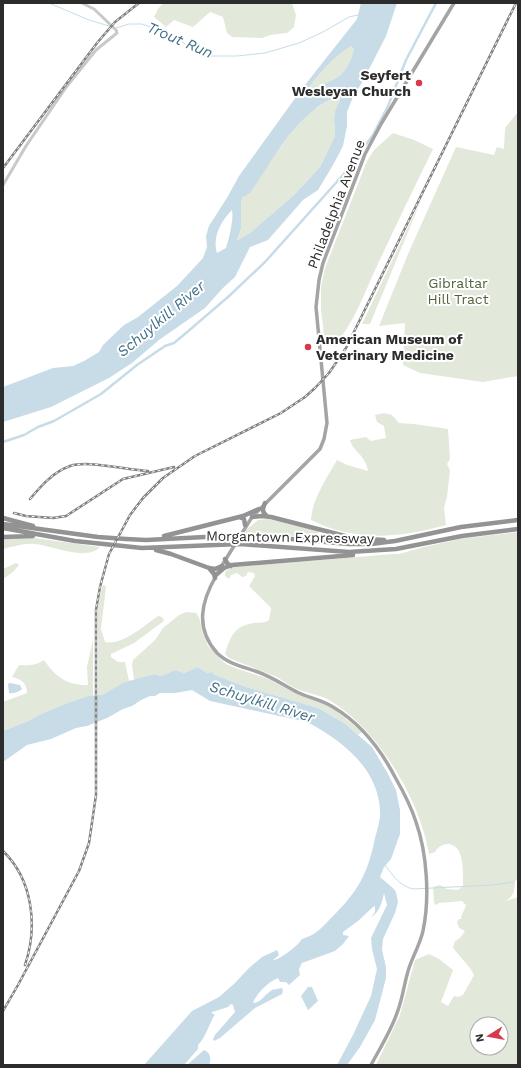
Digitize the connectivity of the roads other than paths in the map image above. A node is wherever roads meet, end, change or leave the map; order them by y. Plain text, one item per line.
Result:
1 (82, 3) edge
2 (454, 3) edge
3 (3, 185) edge
4 (265, 503) junction
5 (259, 509) junction
6 (239, 517) junction
7 (252, 517) junction
8 (268, 517) junction
9 (3, 518) edge
10 (518, 520) edge
11 (3, 524) edge
12 (245, 525) junction
13 (3, 528) edge
14 (518, 529) edge
15 (68, 533) junction
16 (418, 536) junction
17 (3, 537) edge
18 (61, 539) junction
19 (146, 540) junction
20 (420, 545) junction
21 (142, 548) junction
22 (225, 559) junction
23 (222, 566) junction
24 (231, 566) junction
25 (209, 568) junction
26 (216, 576) junction
27 (371, 1065) edge

1 - 3 street
2 - 4 main road, Philadelphia Avenue
4 - 5 main road, Philadelphia Avenue
4 - 8 highway
5 - 6 highway
5 - 7 main road, Philadelphia Avenue
6 - 12 highway
6 - 19 highway
7 - 8 highway
7 - 12 main road, Philadelphia Avenue
8 - 16 highway
9 - 15 highway
10 - 16 highway, Morgantown Expressway
11 - 15 highway
12 - 22 main road, Philadelphia Avenue
13 - 18 highway
14 - 20 highway, Morgantown Expressway
15 - 19 highway, Morgantown Expressway
16 - 19 highway, Morgantown Expressway
17 - 18 highway
18 - 21 highway, Morgantown Expressway
20 - 21 highway, Morgantown Expressway
20 - 24 highway
21 - 25 highway
22 - 23 main road, Philadelphia Avenue
22 - 24 highway
23 - 25 highway
23 - 26 main road, Philadelphia Avenue
24 - 26 highway
25 - 26 highway
26 - 27 main road, Philadelphia Avenue

